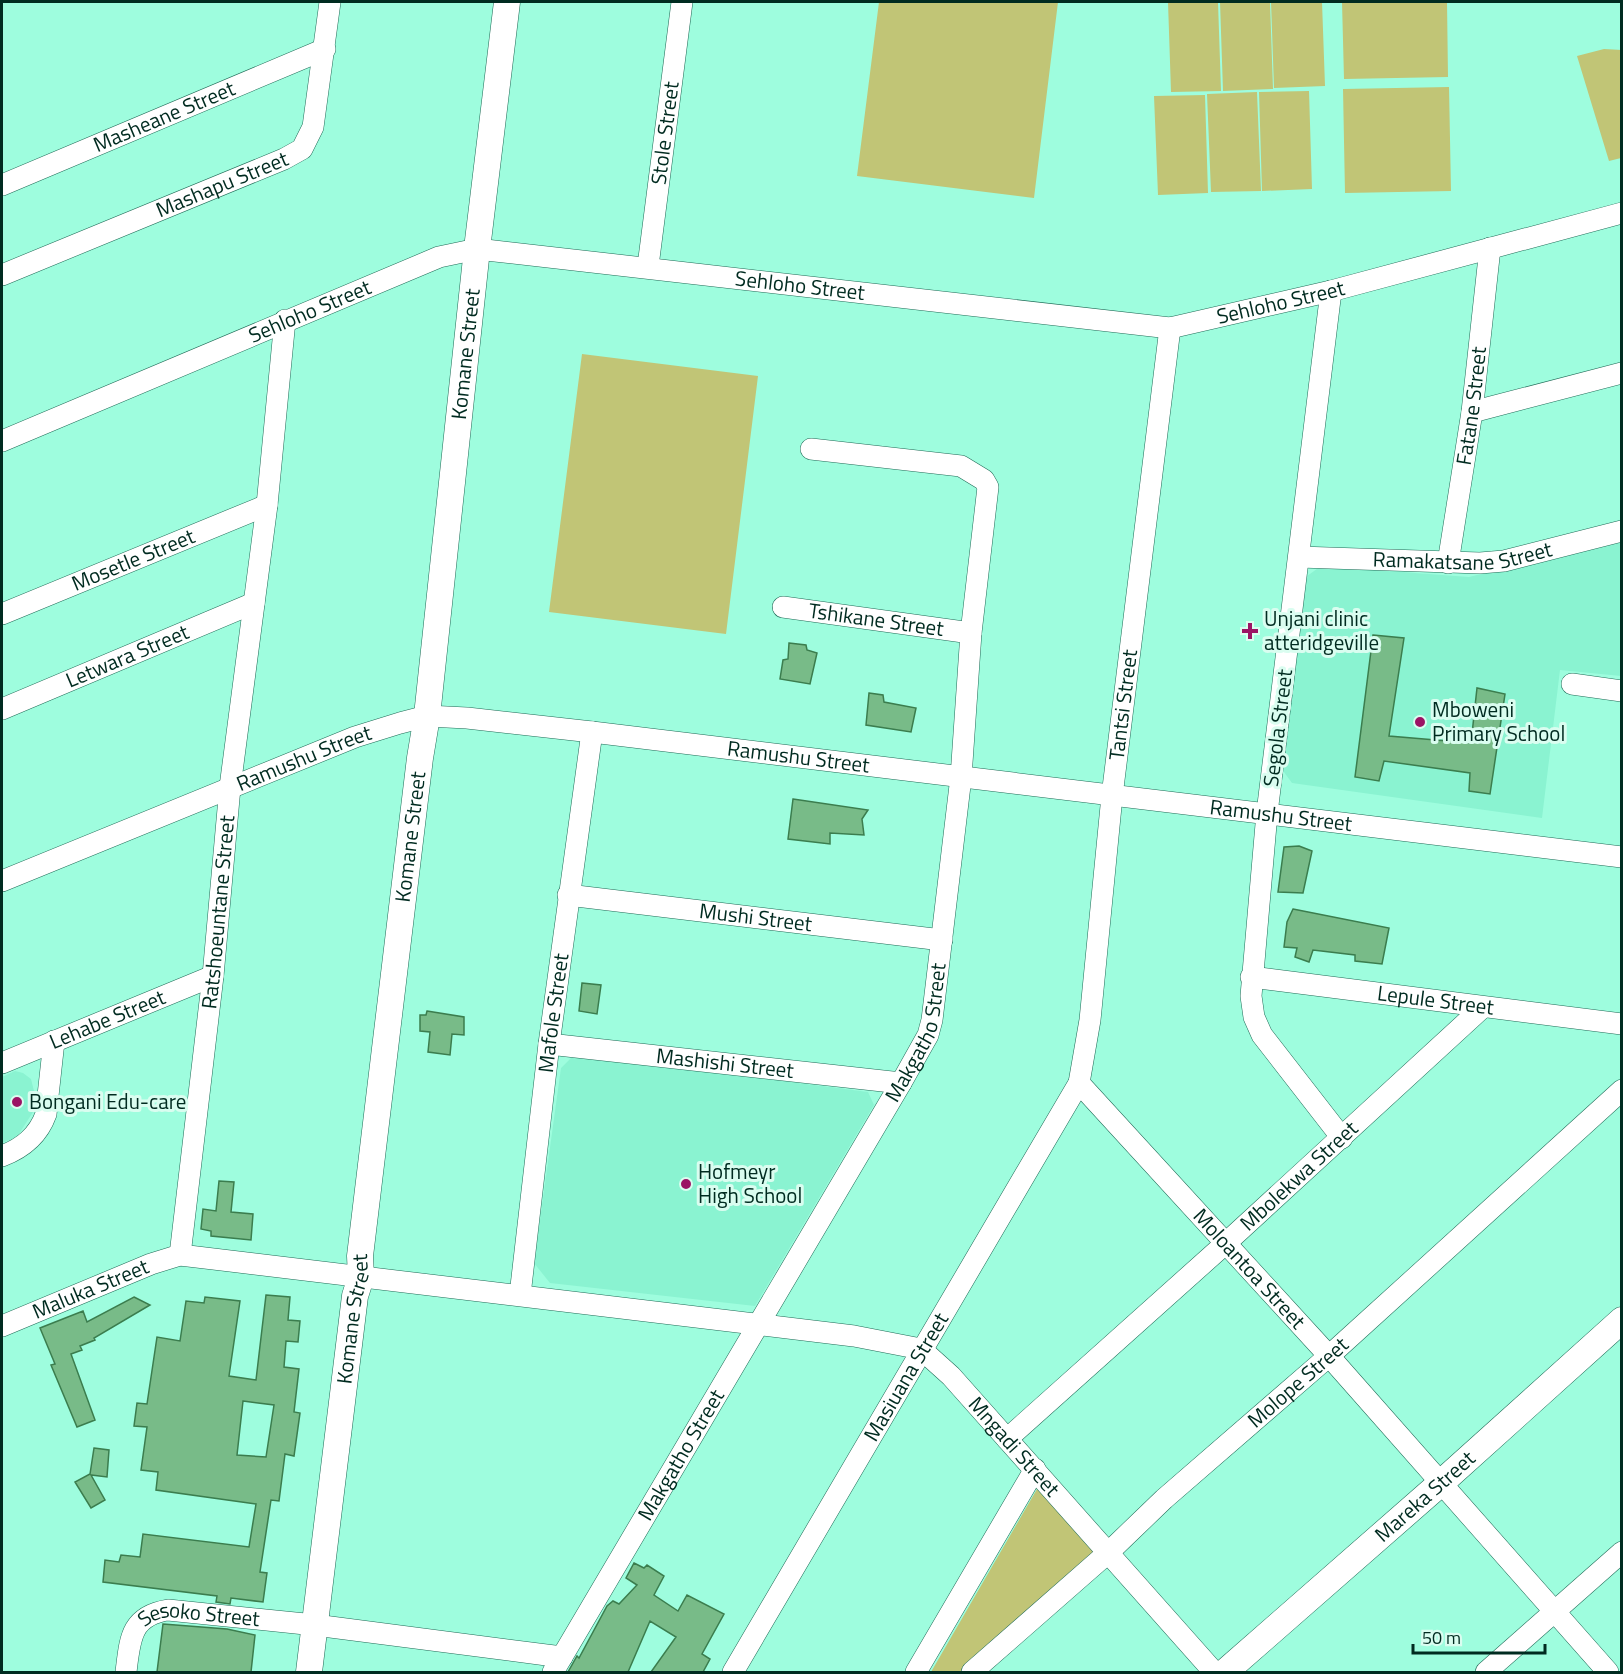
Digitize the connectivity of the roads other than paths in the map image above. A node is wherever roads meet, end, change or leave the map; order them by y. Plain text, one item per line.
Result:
1 (330, 2) edge
2 (507, 2) edge
3 (682, 2) edge
4 (325, 50) junction
5 (2, 185) edge
6 (1622, 213) edge
7 (1490, 248) junction
8 (477, 249) junction
9 (648, 266) junction
10 (2, 275) edge
11 (1331, 291) junction
12 (285, 320) junction
13 (1170, 328) junction
14 (1622, 374) edge
15 (1472, 412) junction
16 (2, 441) edge
17 (811, 449) dead end
18 (267, 506) junction
19 (1622, 531) edge
20 (1299, 557) junction
21 (1448, 563) junction
22 (254, 603) junction
23 (783, 607) dead end
24 (2, 614) edge
25 (971, 633) junction
26 (1572, 684) dead end
27 (1622, 691) edge
28 (2, 709) edge
29 (427, 716) junction
30 (592, 732) junction
31 (961, 777) junction
32 (230, 788) junction
33 (1112, 796) junction
34 (1267, 813) junction
35 (1622, 857) edge
36 (2, 881) edge
37 (568, 896) junction
38 (942, 940) junction
39 (213, 976) junction
40 (1251, 977) junction
41 (1482, 1008) junction
42 (1622, 1024) edge
43 (54, 1041) junction
44 (549, 1044) junction
45 (2, 1064) edge
46 (901, 1083) junction
47 (1079, 1083) junction
48 (1622, 1090) edge
49 (1342, 1138) junction
50 (2, 1156) edge
51 (1226, 1244) junction
52 (180, 1255) junction
53 (361, 1277) junction
54 (520, 1295) junction
55 (1622, 1320) edge
56 (758, 1324) junction
57 (2, 1326) edge
58 (921, 1349) junction
59 (1329, 1356) junction
60 (1007, 1439) junction
61 (1035, 1469) junction
62 (1442, 1482) junction
63 (1110, 1551) junction
64 (1622, 1552) edge
65 (1555, 1611) junction
66 (315, 1625) junction
67 (558, 1665) edge
68 (126, 1672) edge
69 (309, 1672) edge
70 (733, 1672) edge
71 (916, 1672) edge
72 (972, 1672) edge
73 (1214, 1672) edge
74 (1225, 1672) edge
75 (1486, 1672) edge
76 (1608, 1672) edge

1 - 4 street, Mashapu Street
2 - 8 street, Komane Street
3 - 9 street, Stole Street
4 - 5 street, Masheane Street
4 - 10 street, Mashapu Street
6 - 7 street, Sehloho Street
7 - 11 street, Sehloho Street
7 - 15 street, Fatane Street
8 - 9 street, Sehloho Street
8 - 12 street, Sehloho Street
8 - 29 street, Komane Street
9 - 13 street, Sehloho Street
11 - 13 street, Sehloho Street
11 - 20 street, Segola Street
12 - 16 street, Sehloho Street
12 - 18 street, Ratshoeuntane Street
13 - 33 street, Tantsi Street
14 - 15 street
15 - 21 street, Fatane Street
17 - 25 street, Makgatho Street
18 - 22 street, Ratshoeuntane Street
18 - 24 street, Mosetle Street
19 - 21 street, Ramakatsane Street
20 - 21 street, Ramakatsane Street
20 - 34 street, Segola Street
22 - 28 street, Letwara Street
22 - 32 street, Ratshoeuntane Street
23 - 25 street, Tshikane Street
25 - 31 street, Makgatho Street
26 - 27 street
29 - 30 street, Ramushu Street
29 - 32 street, Ramushu Street
29 - 53 street, Komane Street
30 - 31 street, Ramushu Street
30 - 37 street, Mafole Street
31 - 33 street, Ramushu Street
31 - 38 street, Makgatho Street
32 - 36 street, Ramushu Street
32 - 39 street, Ratshoeuntane Street
33 - 34 street, Ramushu Street
33 - 47 street, Tantsi Street
34 - 35 street, Ramushu Street
34 - 40 street, Segola Street
37 - 38 street, Mushi Street
37 - 44 street, Mafole Street
38 - 46 street, Makgatho Street
39 - 43 street, Lehabe Street
39 - 52 street, Ratshoeuntane Street
40 - 41 street, Lepule Street
40 - 49 street, Segola Street
41 - 42 street, Lepule Street
41 - 49 street, Mbolekwa Street
43 - 45 street, Lehabe Street
43 - 50 street
44 - 46 street, Mashishi Street
44 - 54 street, Mafole Street
46 - 56 street, Makgatho Street
47 - 51 street, Moloantoa Street
47 - 58 street, Masiuana Street
48 - 59 street, Molope Street
49 - 51 street, Mbolekwa Street
51 - 59 street, Moloantoa Street
51 - 60 street, Mbolekwa Street
52 - 53 street
52 - 57 street, Maluka Street
53 - 54 street
53 - 66 street, Komane Street
54 - 56 street
55 - 62 street, Mareka Street
56 - 58 street
56 - 67 street, Makgatho Street
58 - 60 street, Mngadi Street
58 - 70 street, Masiuana Street
59 - 62 street, Moloantoa Street
59 - 63 street, Molope Street
60 - 61 street, Mngadi Street
61 - 63 street, Mngadi Street
61 - 71 street
62 - 65 street, Moloantoa Street
62 - 74 street, Mareka Street
63 - 72 street, Molope Street
63 - 73 street, Mngadi Street
64 - 65 street
65 - 75 street
65 - 76 street, Moloantoa Street
66 - 67 street
66 - 68 street, Sesoko Street
66 - 69 street, Komane Street

